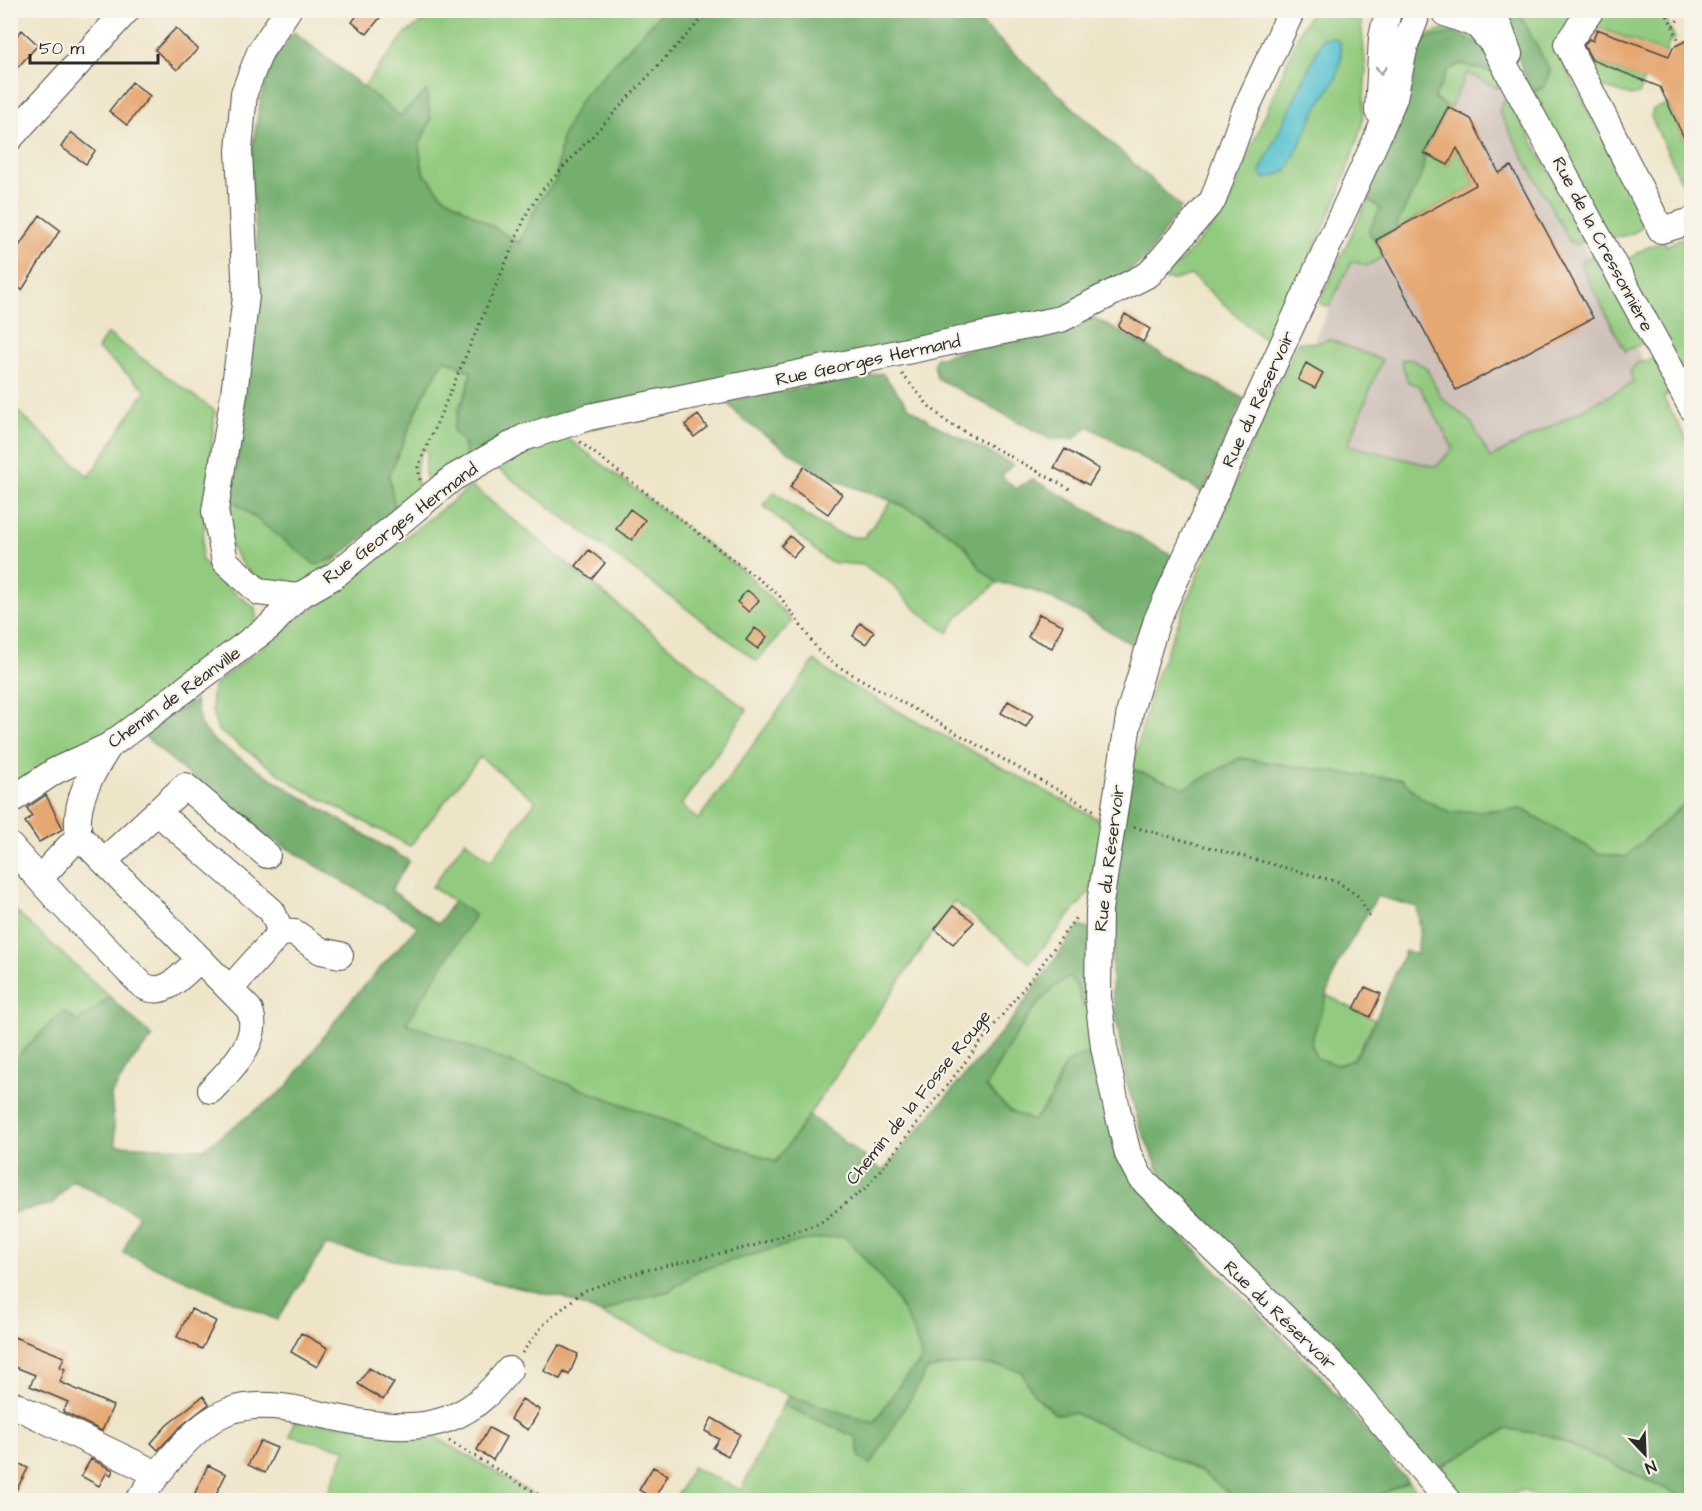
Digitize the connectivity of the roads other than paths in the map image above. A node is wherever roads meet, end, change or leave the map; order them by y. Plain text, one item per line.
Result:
1 (127, 10) edge
2 (288, 10) edge
3 (1276, 10) edge
4 (1292, 10) edge
5 (1492, 10) edge
6 (1591, 10) edge
7 (1387, 11) edge
8 (1448, 12) edge
9 (1415, 20) junction
10 (1515, 80) junction
11 (1245, 111) junction
12 (10, 138) edge
13 (1377, 138) junction
14 (1692, 221) edge
15 (1692, 408) edge
16 (297, 597) junction
17 (109, 746) junction
18 (10, 801) edge
19 (157, 812) junction
20 (79, 836) junction
21 (10, 846) edge
22 (267, 855) dead end
23 (104, 861) junction
24 (40, 877) junction
25 (281, 932) junction
26 (340, 955) dead end
27 (200, 958) junction
28 (230, 989) junction
29 (211, 1090) dead end
30 (509, 1370) road end
31 (10, 1403) edge
32 (157, 1474) junction
33 (139, 1500) edge
34 (1448, 1500) edge

1 - 12 street
2 - 16 street
3 - 11 street, Rue Georges Hermand
4 - 11 street, Rue Georges Hermand
5 - 10 street, Rue de la Cressonnière
6 - 14 street
7 - 9 street
7 -> 13 street, Rue du Réservoir
8 - 9 street
8 - 10 street, Rue de la Cressonnière
9 - 13 street, Rue du Réservoir
10 - 15 street, Rue de la Cressonnière
11 - 16 street, Rue Georges Hermand
13 - 34 street, Rue du Réservoir
16 - 17 street, Chemin de Réanville
17 - 18 street, Chemin de Réanville
17 - 20 street
19 - 22 street
19 - 23 street
19 - 25 street
20 - 23 street
20 - 24 street
21 - 24 street
23 - 27 street
24 - 27 street
25 - 26 street
25 - 28 street
27 - 28 street
28 - 29 street
30 - 32 street
31 - 32 street
32 - 33 street

